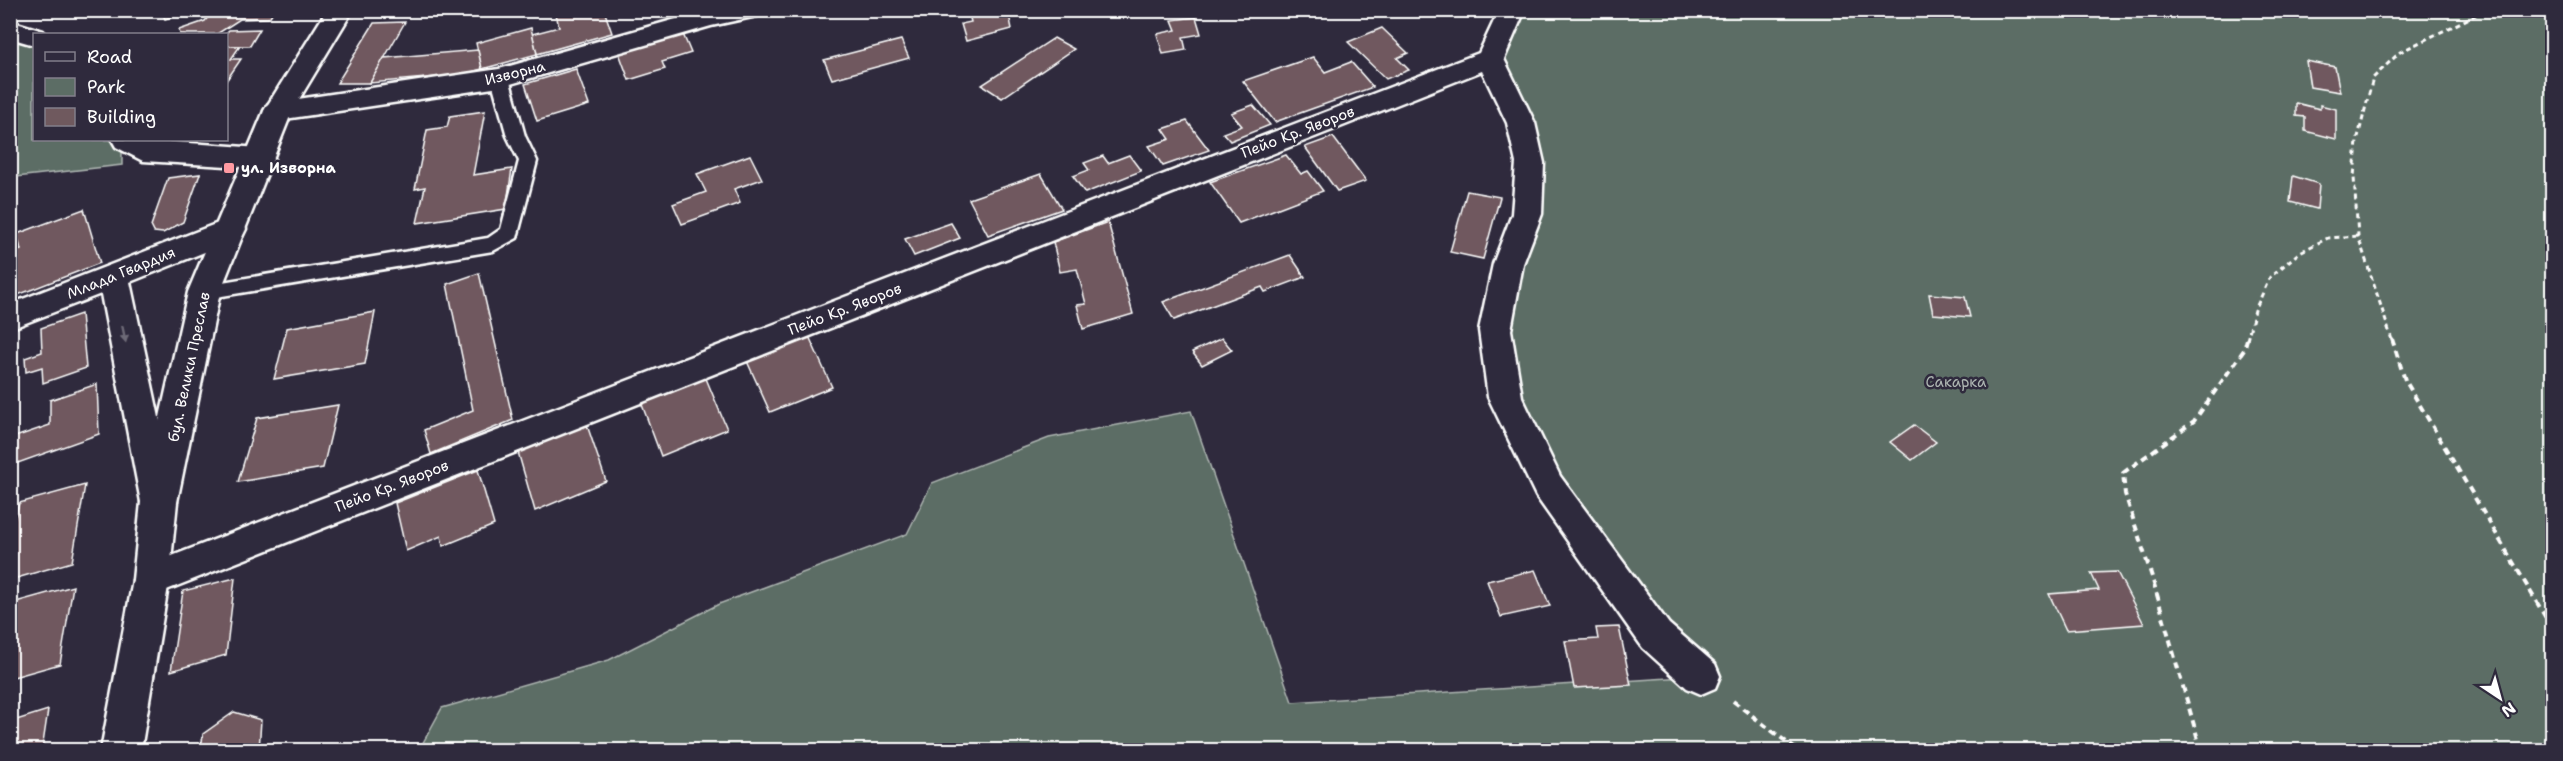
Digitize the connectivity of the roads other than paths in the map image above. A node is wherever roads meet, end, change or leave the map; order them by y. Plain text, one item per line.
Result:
1 (340, 10) edge
2 (748, 10) edge
3 (1512, 10) edge
4 (10, 29) edge
5 (33, 37) edge
6 (1490, 59) junction
7 (500, 78) junction
8 (278, 111) junction
9 (128, 141) edge
10 (260, 158) junction
11 (231, 229) junction
12 (112, 277) junction
13 (204, 292) junction
14 (10, 317) edge
15 (159, 502) junction
16 (151, 580) junction
17 (1701, 676) road end
18 (121, 750) edge

1 - 8 street, бул. Велики Преслав
2 - 7 street, Изворна
3 - 6 street
4 - 5 street
6 - 16 street, Пейо Кр. Яворов
6 - 17 street
7 - 8 street, Изворна
7 - 13 lane
8 - 10 street, бул. Велики Преслав
9 - 10 street
10 - 11 street, бул. Велики Преслав
11 - 12 street, Млада Гвардия
11 - 13 street, бул. Велики Преслав
12 - 14 street, Млада Гвардия
12 -> 15 street
13 - 15 street, бул. Велики Преслав
15 - 16 street, бул. Велики Преслав
16 - 18 street, бул. Велики Преслав

